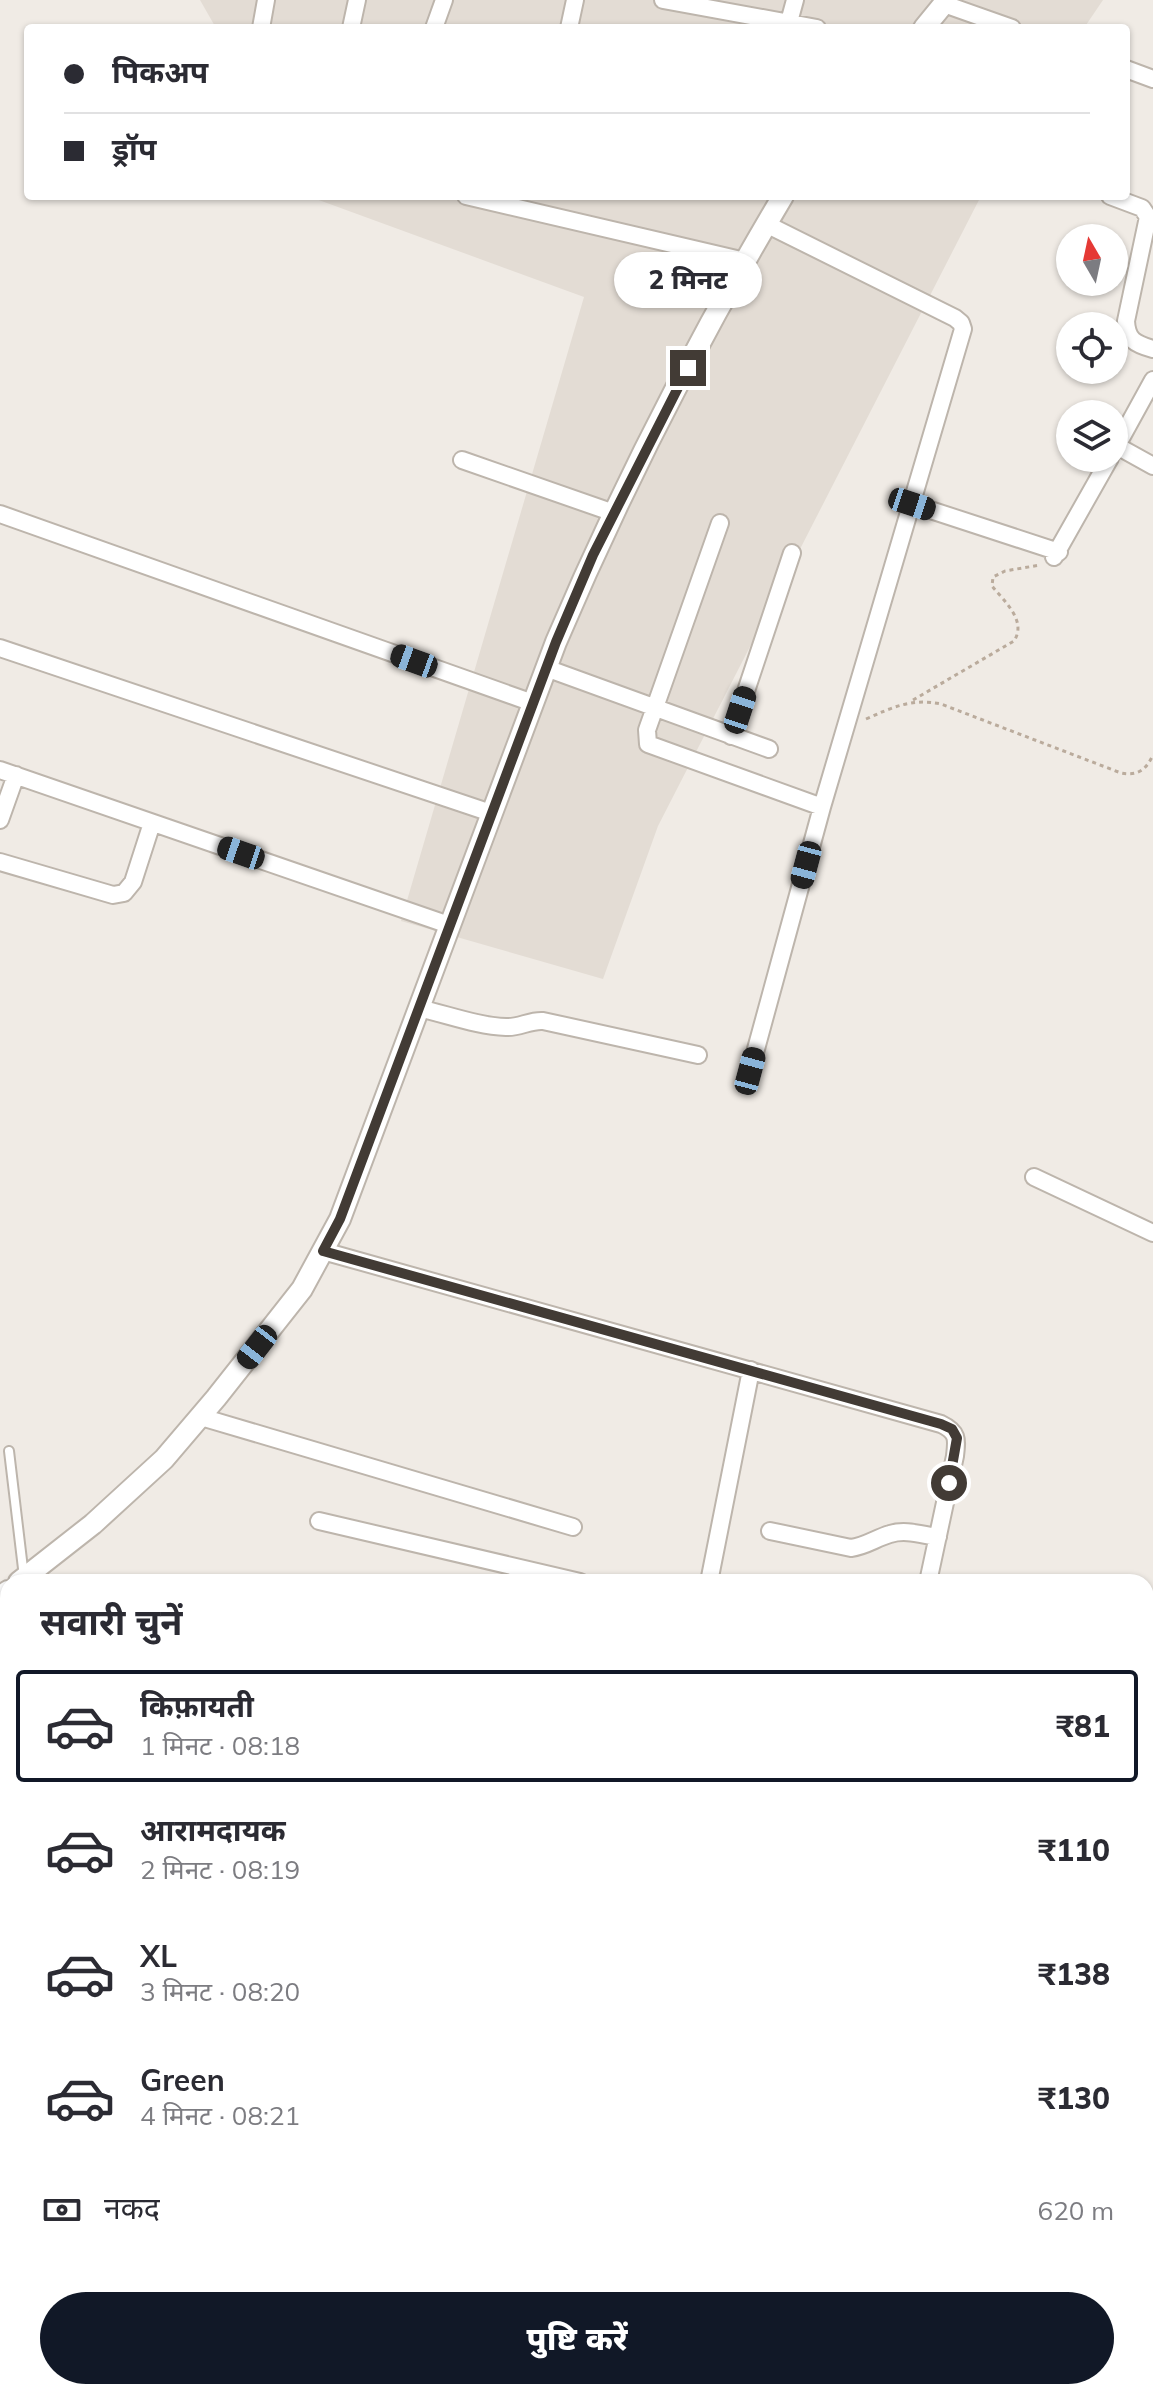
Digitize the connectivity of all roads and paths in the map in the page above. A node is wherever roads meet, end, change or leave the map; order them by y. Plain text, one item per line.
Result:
1 (266, 0) edge
2 (357, 0) edge
3 (444, 0) edge
4 (575, 0) edge
5 (663, 0) edge
6 (795, 0) edge
7 (946, 2) edge
8 (729, 5) edge
9 (789, 22) junction
10 (262, 24) edge
11 (352, 24) edge
12 (435, 24) edge
13 (570, 24) edge
14 (798, 24) edge
15 (927, 24) edge
16 (1002, 24) edge
17 (1130, 70) edge
18 (1153, 79) edge
19 (483, 200) edge
20 (781, 200) edge
21 (1121, 200) edge
22 (766, 224) junction
23 (745, 261) junction
24 (1153, 349) edge
25 (1153, 380) edge
26 (1128, 426) edge
27 (1128, 457) edge
28 (462, 460) dead end
29 (1153, 466) edge
30 (1103, 472) edge
31 (912, 504) junction
32 (614, 513) junction
33 (0, 514) edge
34 (720, 523) dead end
35 (792, 553) dead end
36 (1055, 556) junction
37 (0, 648) edge
38 (546, 668) junction
39 (910, 702) junction
40 (533, 703) junction
41 (654, 708) junction
42 (845, 729) junction
43 (731, 736) junction
44 (769, 749) dead end
45 (1153, 755) edge
46 (8, 772) edge
47 (822, 807) junction
48 (491, 813) junction
49 (0, 820) edge
50 (152, 823) junction
51 (0, 862) edge
52 (449, 925) junction
53 (418, 1008) junction
54 (698, 1055) dead end
55 (750, 1071) dead end
56 (1034, 1177) dead end
57 (1153, 1233) edge
58 (323, 1251) junction
59 (751, 1370) junction
60 (201, 1417) junction
61 (9, 1451) dead end
62 (319, 1521) dead end
63 (573, 1527) dead end
64 (770, 1531) dead end
65 (938, 1537) junction
66 (16, 1574) edge
67 (30, 1574) edge
68 (546, 1574) edge
69 (711, 1574) edge
70 (930, 1574) edge

1 - 10 street
2 - 11 street
3 - 12 street
4 - 13 street
5 - 8 street
6 - 9 street
7 - 15 street
7 - 16 street
8 - 9 street
9 - 14 street
17 - 18 street
19 - 23 street
20 - 22 street
21 - 24 street
22 - 23 street
22 - 31 street
23 - 32 street
25 - 26 street
27 - 29 street
28 - 32 street
30 - 36 street
31 - 36 street
31 - 42 street
32 - 38 street
33 - 40 street
34 - 41 street
35 - 43 street
36 - 39 path
37 - 48 street
38 - 40 street
38 - 41 street
39 - 42 path
39 - 45 path
40 - 48 street
41 - 43 street
41 - 47 street
42 - 47 street
43 - 44 street
46 - 49 street
46 - 50 street
47 - 55 street
48 - 52 street
50 - 51 street
50 - 52 street
52 - 53 street
53 - 54 street
53 - 58 street
56 - 57 street
58 - 59 street
58 - 60 street
59 - 65 street
59 - 69 street
60 - 63 street
60 - 67 street
61 - 66 lane
62 - 68 street
64 - 65 street
65 - 70 street

